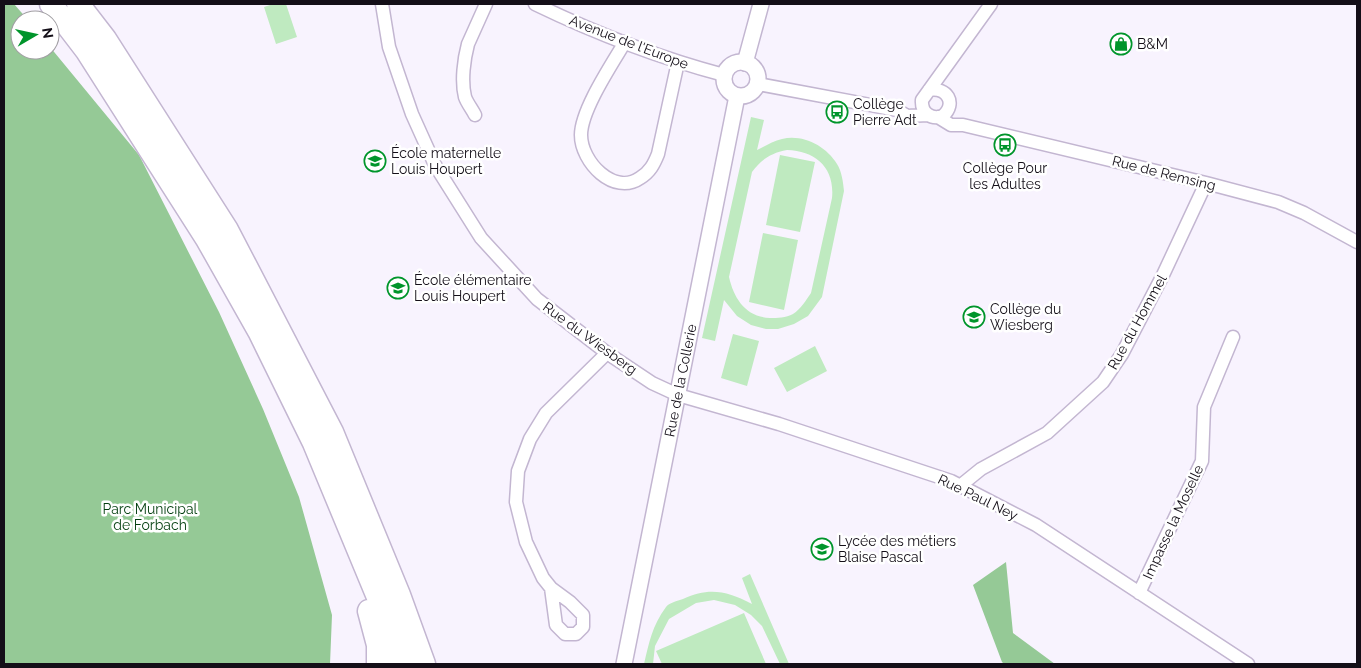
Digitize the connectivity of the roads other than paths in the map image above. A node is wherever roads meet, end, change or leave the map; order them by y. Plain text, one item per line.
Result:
1 (50, 4) edge
2 (78, 4) edge
3 (382, 4) edge
4 (486, 4) edge
5 (535, 4) edge
6 (761, 4) edge
7 (991, 4) edge
8 (625, 42) junction
9 (678, 62) junction
10 (745, 63) junction
11 (724, 75) junction
12 (758, 84) junction
13 (926, 95) junction
14 (737, 96) junction
15 (949, 108) junction
16 (897, 110) junction
17 (475, 115) dead end
18 (933, 116) junction
19 (963, 125) junction
20 (1206, 183) junction
21 (1357, 242) edge
22 (1233, 337) dead end
23 (606, 353) junction
24 (678, 394) junction
25 (314, 443) junction
26 (960, 486) junction
27 (551, 588) dead end
28 (1140, 593) junction
29 (378, 664) edge
30 (401, 664) edge
31 (424, 664) edge
32 (624, 664) edge
33 (1248, 664) edge

1 - 25 highway
2 - 31 highway
3 - 23 street, Rue du Wiesberg
4 - 17 street
5 - 8 street, Avenue de l'Europe
6 - 10 street
7 - 13 street
8 - 9 street, Avenue de l'Europe
8 - 9 street
9 - 11 street, Avenue de l'Europe
10 - 11 street
10 - 12 street
11 - 14 street
12 - 14 street
12 - 16 street, Rue de Remsing
13 - 15 street
13 - 16 street
13 - 18 street
14 - 24 street, Rue de la Collerie
15 - 18 street
15 - 19 street
16 - 18 street, Rue de Remsing
18 - 19 street, Rue de Remsing
19 - 20 street, Rue de Remsing
20 - 21 street, Rue de Remsing
20 - 26 street, Rue du Hommel
22 - 28 street, Impasse la Moselle
23 - 24 street, Rue du Wiesberg
23 - 27 street
24 - 26 street, Rue Paul Ney
24 - 32 street, Rue de la Collerie
25 - 29 highway
25 - 30 highway
26 - 28 street, Rue Paul Ney
28 - 33 street, Rue Paul Ney

